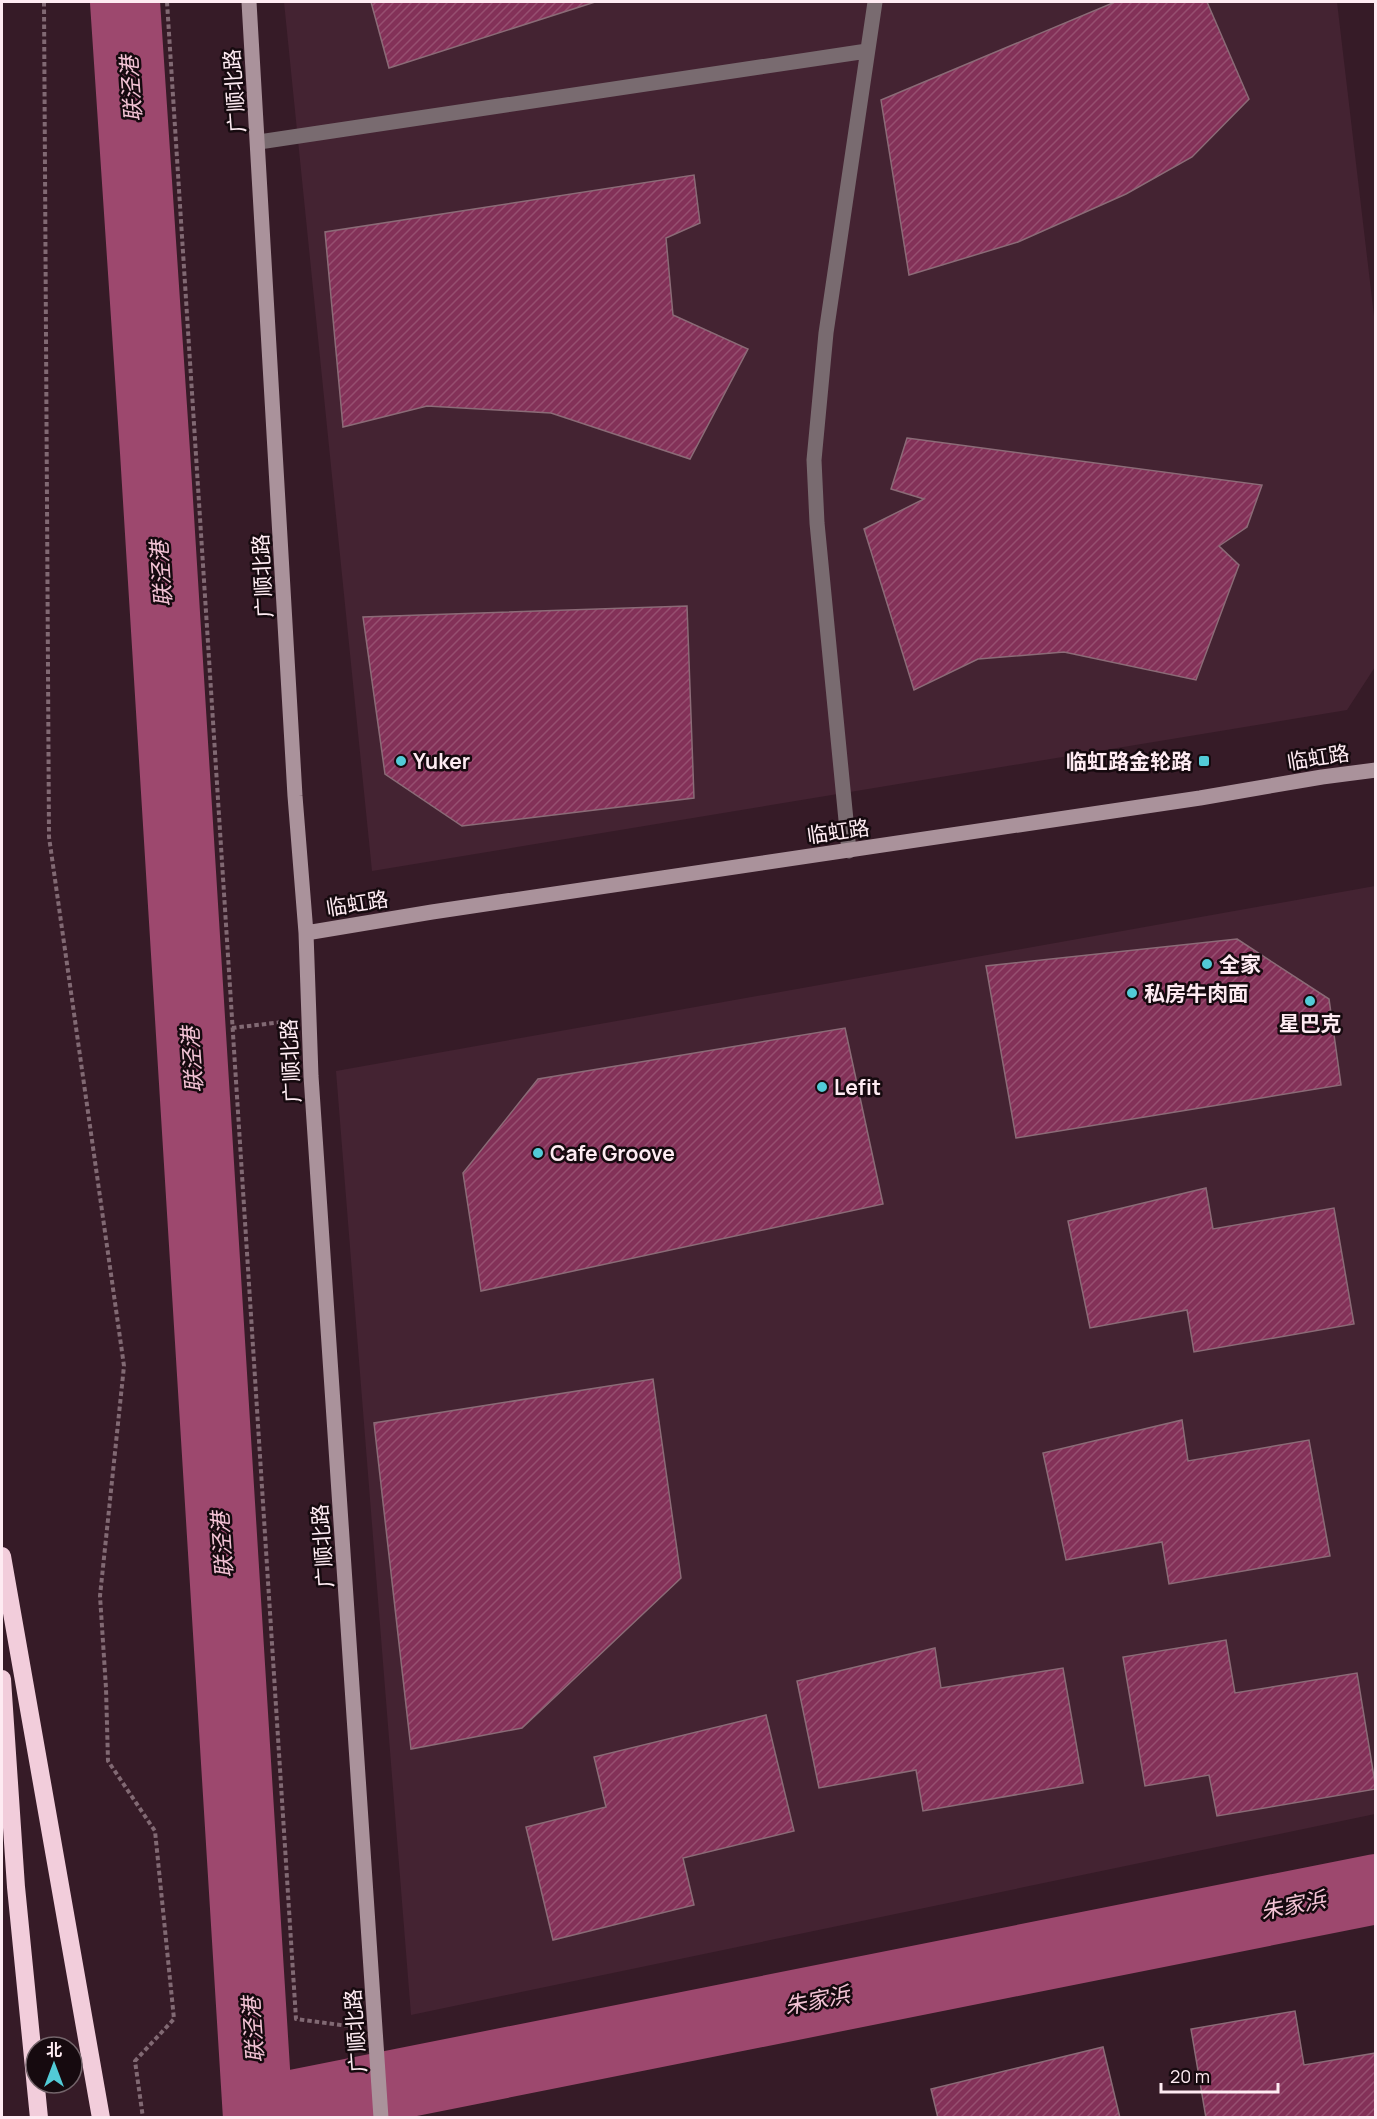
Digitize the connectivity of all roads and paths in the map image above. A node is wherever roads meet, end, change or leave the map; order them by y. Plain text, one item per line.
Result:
1 (44, 2) edge
2 (167, 2) edge
3 (249, 2) edge
4 (875, 2) edge
5 (867, 51) junction
6 (258, 142) junction
7 (1376, 770) edge
8 (849, 851) junction
9 (306, 933) junction
10 (309, 1019) junction
11 (232, 1028) junction
12 (2, 1556) edge
13 (2, 1679) edge
14 (376, 2029) junction
15 (39, 2118) edge
16 (101, 2118) edge
17 (143, 2118) edge
18 (381, 2118) edge

1 - 17 path
2 - 11 path
3 - 6 street, 广顺北路
4 - 5 street
5 - 6 street
5 - 8 street
6 - 9 street, 广顺北路
7 - 8 street, 临虹路
8 - 9 street, 临虹路
9 - 10 street, 广顺北路
10 - 11 path
10 - 14 street, 广顺北路
11 - 14 path
12 - 16 highway
13 - 15 highway
14 - 18 street, 广顺北路

